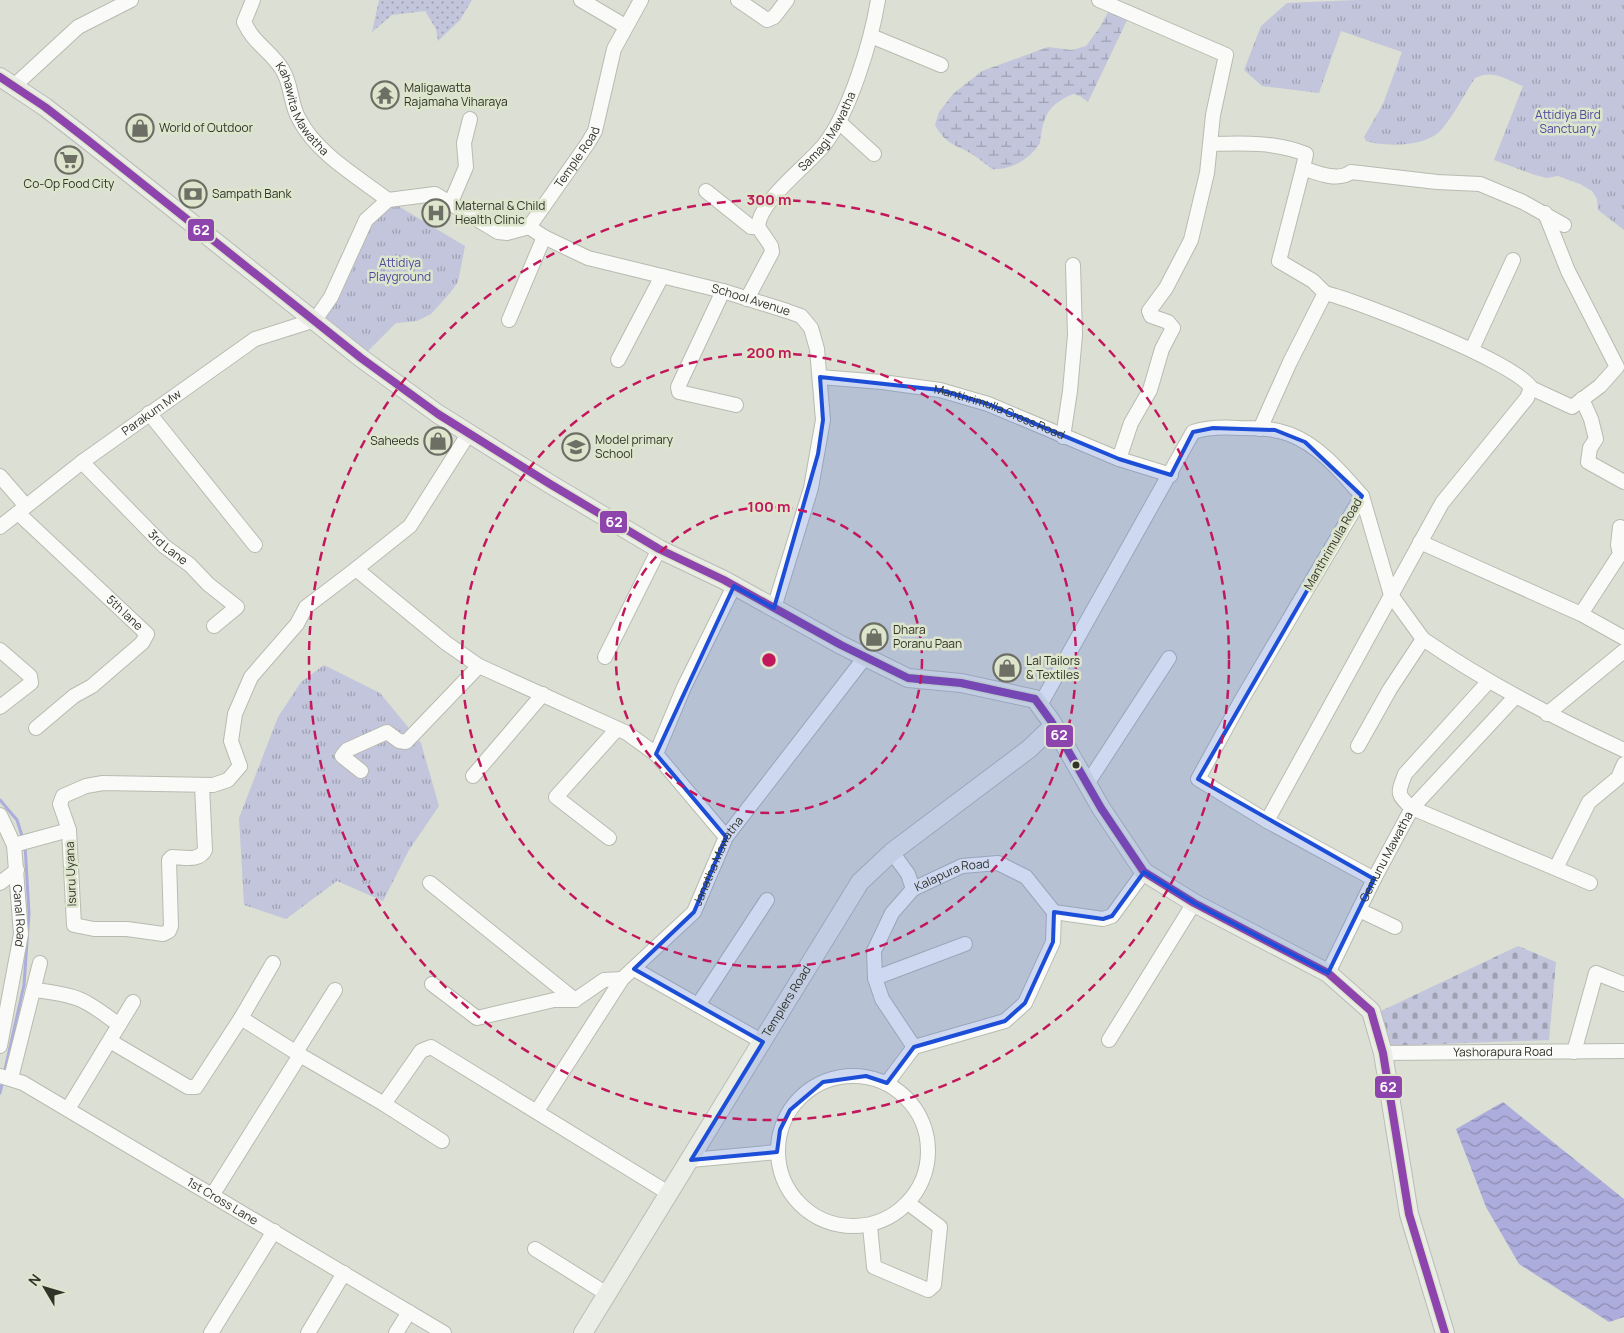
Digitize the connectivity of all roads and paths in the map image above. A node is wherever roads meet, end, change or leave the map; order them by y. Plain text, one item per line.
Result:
1 (131, 0) edge
2 (253, 0) edge
3 (581, 0) edge
4 (641, 0) edge
5 (738, 0) edge
6 (788, 0) edge
7 (878, 0) edge
8 (1099, 0) edge
9 (625, 26) junction
10 (871, 36) junction
11 (941, 65) dead end
12 (7, 82) edge
13 (470, 119) dead end
14 (839, 122) junction
15 (1212, 144) junction
16 (874, 154) dead end
17 (1303, 168) junction
18 (706, 191) dead end
19 (388, 200) junction
20 (451, 202) junction
21 (1545, 213) junction
22 (1564, 224) dead end
23 (529, 227) junction
24 (758, 227) junction
25 (544, 237) junction
26 (1512, 260) dead end
27 (1073, 265) dead end
28 (662, 276) junction
29 (723, 292) junction
30 (1325, 293) junction
31 (747, 299) junction
32 (315, 320) junction
33 (509, 320) dead end
34 (1472, 348) junction
35 (618, 360) dead end
36 (820, 377) junction
37 (1531, 388) junction
38 (1582, 399) junction
39 (736, 405) dead end
40 (149, 412) junction
41 (1260, 429) junction
42 (470, 433) junction
43 (1063, 437) junction
44 (1119, 459) junction
45 (82, 462) junction
46 (1171, 475) junction
47 (0, 476) edge
48 (1624, 482) edge
49 (1362, 496) junction
50 (22, 509) junction
51 (0, 526) edge
52 (1624, 529) edge
53 (1420, 542) junction
54 (255, 545) dead end
55 (659, 549) junction
56 (356, 568) junction
57 (734, 586) junction
58 (1392, 595) junction
59 (774, 608) junction
60 (1582, 614) junction
61 (214, 626) dead end
62 (1423, 638) junction
63 (1624, 638) edge
64 (0, 650) edge
65 (1624, 651) edge
66 (866, 656) junction
67 (605, 657) dead end
68 (1169, 658) dead end
69 (479, 666) junction
70 (1488, 682) junction
71 (543, 694) junction
72 (1515, 697) junction
73 (1040, 705) junction
74 (0, 707) edge
75 (1547, 714) junction
76 (1052, 727) junction
77 (36, 728) dead end
78 (617, 729) junction
79 (1358, 746) dead end
80 (1624, 750) edge
81 (656, 754) junction
82 (1624, 764) edge
83 (362, 771) dead end
84 (473, 776) dead end
85 (1087, 784) junction
86 (202, 785) junction
87 (1412, 808) junction
88 (0, 815) edge
89 (1267, 821) junction
90 (69, 830) junction
91 (726, 837) junction
92 (609, 838) dead end
93 (19, 843) junction
94 (892, 852) junction
95 (1556, 868) junction
96 (17, 870) junction
97 (1144, 872) junction
98 (1374, 879) junction
99 (1590, 882) dead end
100 (0, 883) edge
101 (430, 883) dead end
102 (913, 889) junction
103 (766, 900) dead end
104 (1194, 903) junction
105 (1359, 910) junction
106 (1054, 912) junction
107 (1395, 927) dead end
108 (966, 944) dead end
109 (40, 963) dead end
110 (274, 963) dead end
111 (634, 968) junction
112 (1328, 972) junction
113 (875, 978) junction
114 (622, 979) junction
115 (432, 984) dead end
116 (1624, 984) edge
117 (35, 990) junction
118 (335, 990) dead end
119 (575, 1000) junction
120 (133, 1002) dead end
121 (698, 1005) junction
122 (241, 1018) junction
123 (120, 1025) junction
124 (1109, 1040) dead end
125 (110, 1041) junction
126 (763, 1042) junction
127 (0, 1046) edge
128 (914, 1047) junction
129 (1574, 1052) junction
130 (1624, 1052) edge
131 (1383, 1053) junction
132 (298, 1054) junction
133 (6, 1077) edge
134 (887, 1083) junction
135 (384, 1104) junction
136 (68, 1109) junction
137 (537, 1111) junction
138 (442, 1141) dead end
139 (777, 1152) junction
140 (691, 1160) junction
141 (214, 1194) junction
142 (670, 1194) junction
143 (908, 1204) junction
144 (870, 1226) junction
145 (274, 1231) junction
146 (535, 1249) dead end
147 (344, 1274) junction
148 (607, 1294) junction
149 (409, 1312) junction
150 (211, 1333) edge
151 (308, 1333) edge
152 (396, 1333) edge
153 (444, 1333) edge
154 (583, 1333) edge
155 (1445, 1333) edge

1 - 12 street
2 - 19 street, Kahawita Mawatha
3 - 9 street
4 - 9 street, Temple Road
5 - 6 street
7 - 10 street, Samagi Mawatha
8 - 15 street
9 - 23 street, Temple Road
10 - 11 street
10 - 14 street, Samagi Mawatha
12 - 32 main road
13 - 20 street
14 - 16 street
14 - 24 street, Samagi Mawatha
15 - 17 street
15 - 44 street
17 - 21 street
17 - 30 street
18 - 24 street
19 - 20 street
19 - 32 street
20 - 23 street
21 - 22 street
21 - 38 street
23 - 25 street, School Avenue
24 - 31 street
25 - 28 street, School Avenue
25 - 33 street
26 - 34 street
27 - 43 street
28 - 29 street, School Avenue
28 - 35 street
29 - 31 street, School Avenue
29 - 39 street
30 - 34 street
30 - 41 street
31 - 36 street, School Avenue
32 - 40 street, Parakum Mw
32 - 42 main road
34 - 37 street
36 - 43 street, Manthrimulla Cross Road
36 - 59 street, School Avenue
37 - 38 street
37 - 53 street
38 - 48 street
40 - 45 street, Parakum Mw
40 - 54 street
41 - 46 street, Manthrimulla Road
41 - 49 street, Manthrimulla Road
42 - 55 main road
42 - 56 street
43 - 44 street, Manthrimulla Cross Road
44 - 46 street, Manthrimulla Cross Road
45 - 50 street, Parakum Mw
45 - 61 street, 3rd Lane
46 - 73 street, Manthrimulla Road
47 - 50 street
49 - 58 street
49 - 89 street, Manthrimulla Road
50 - 51 street, Parakum Mw
50 - 77 street, 5th lane
52 - 60 street
53 - 58 street
53 - 60 street
55 - 57 main road
55 - 67 street
56 - 69 street
56 - 86 street
57 - 59 main road
57 - 81 street
58 - 62 street
58 - 89 street
59 - 66 main road
60 - 63 street
62 - 70 street
62 - 79 street
64 - 74 street
65 - 75 street
66 - 73 main road
66 - 91 street, Janatha Mawatha
68 - 85 street
69 - 71 street
69 - 83 street
70 - 72 street
70 - 87 street, Gemunu Mawatha
71 - 78 street
71 - 84 street
72 - 75 street
72 - 87 street
73 - 76 main road
75 - 80 street
76 - 85 main road
76 - 94 main road, Templers Road
78 - 81 street
78 - 92 street
81 - 91 street
82 - 95 street
85 - 97 main road
86 - 90 street, Isuru Uyana
86 - 90 street, Isuru Uyana
87 - 95 street
87 - 98 street, Gemunu Mawatha
88 - 93 street, Canal Road
89 - 98 street, Manthrimulla Road
90 - 93 street
91 - 111 street, Janatha Mawatha
93 - 96 street, Canal Road
94 - 102 street
94 - 126 main road, Templers Road
95 - 99 street
96 - 100 street
96 - 127 street, Canal Road
97 - 104 main road
97 - 106 street
98 - 105 street, Gemunu Mawatha
101 - 119 street
102 - 106 street, Kalapura Road
102 - 113 street, Kalapura Road
103 - 121 street
104 - 112 main road
104 - 124 street
105 - 107 street
105 - 112 street, Gemunu Mawatha
106 - 128 street
108 - 113 street
109 - 117 street
110 - 122 street
111 - 114 street, Janatha Mawatha
111 - 121 street
112 - 131 main road
113 - 128 street, Kalapura Road
114 - 119 street
114 - 137 street, Janatha Mawatha
115 - 119 street
116 - 129 street
117 - 123 street
117 - 133 street
118 - 132 street
120 - 123 street
121 - 126 street
122 - 125 street
122 - 132 street
123 - 125 street
125 - 136 street
126 - 140 main road, Templers Road
128 - 134 street
129 - 130 street, Yashorapura Road
129 - 131 street, Yashorapura Road
131 - 155 main road
132 - 135 street
132 - 141 street
133 - 136 street, 1st Cross Lane
134 - 139 street
134 - 143 street
135 - 137 street
135 - 138 street
136 - 141 street, 1st Cross Lane
137 - 142 street
139 - 140 street
139 - 144 street
140 - 142 main road, Templers Road
141 - 145 street, 1st Cross Lane
142 - 148 main road, Templers Road
143 - 144 street
143 - 144 street
145 - 147 street, 1st Cross Lane
145 - 150 street
146 - 148 street
147 - 149 street, 1st Cross Lane
147 - 151 street
148 - 154 main road, Templers Road
149 - 152 street
149 - 153 street, 1st Cross Lane

